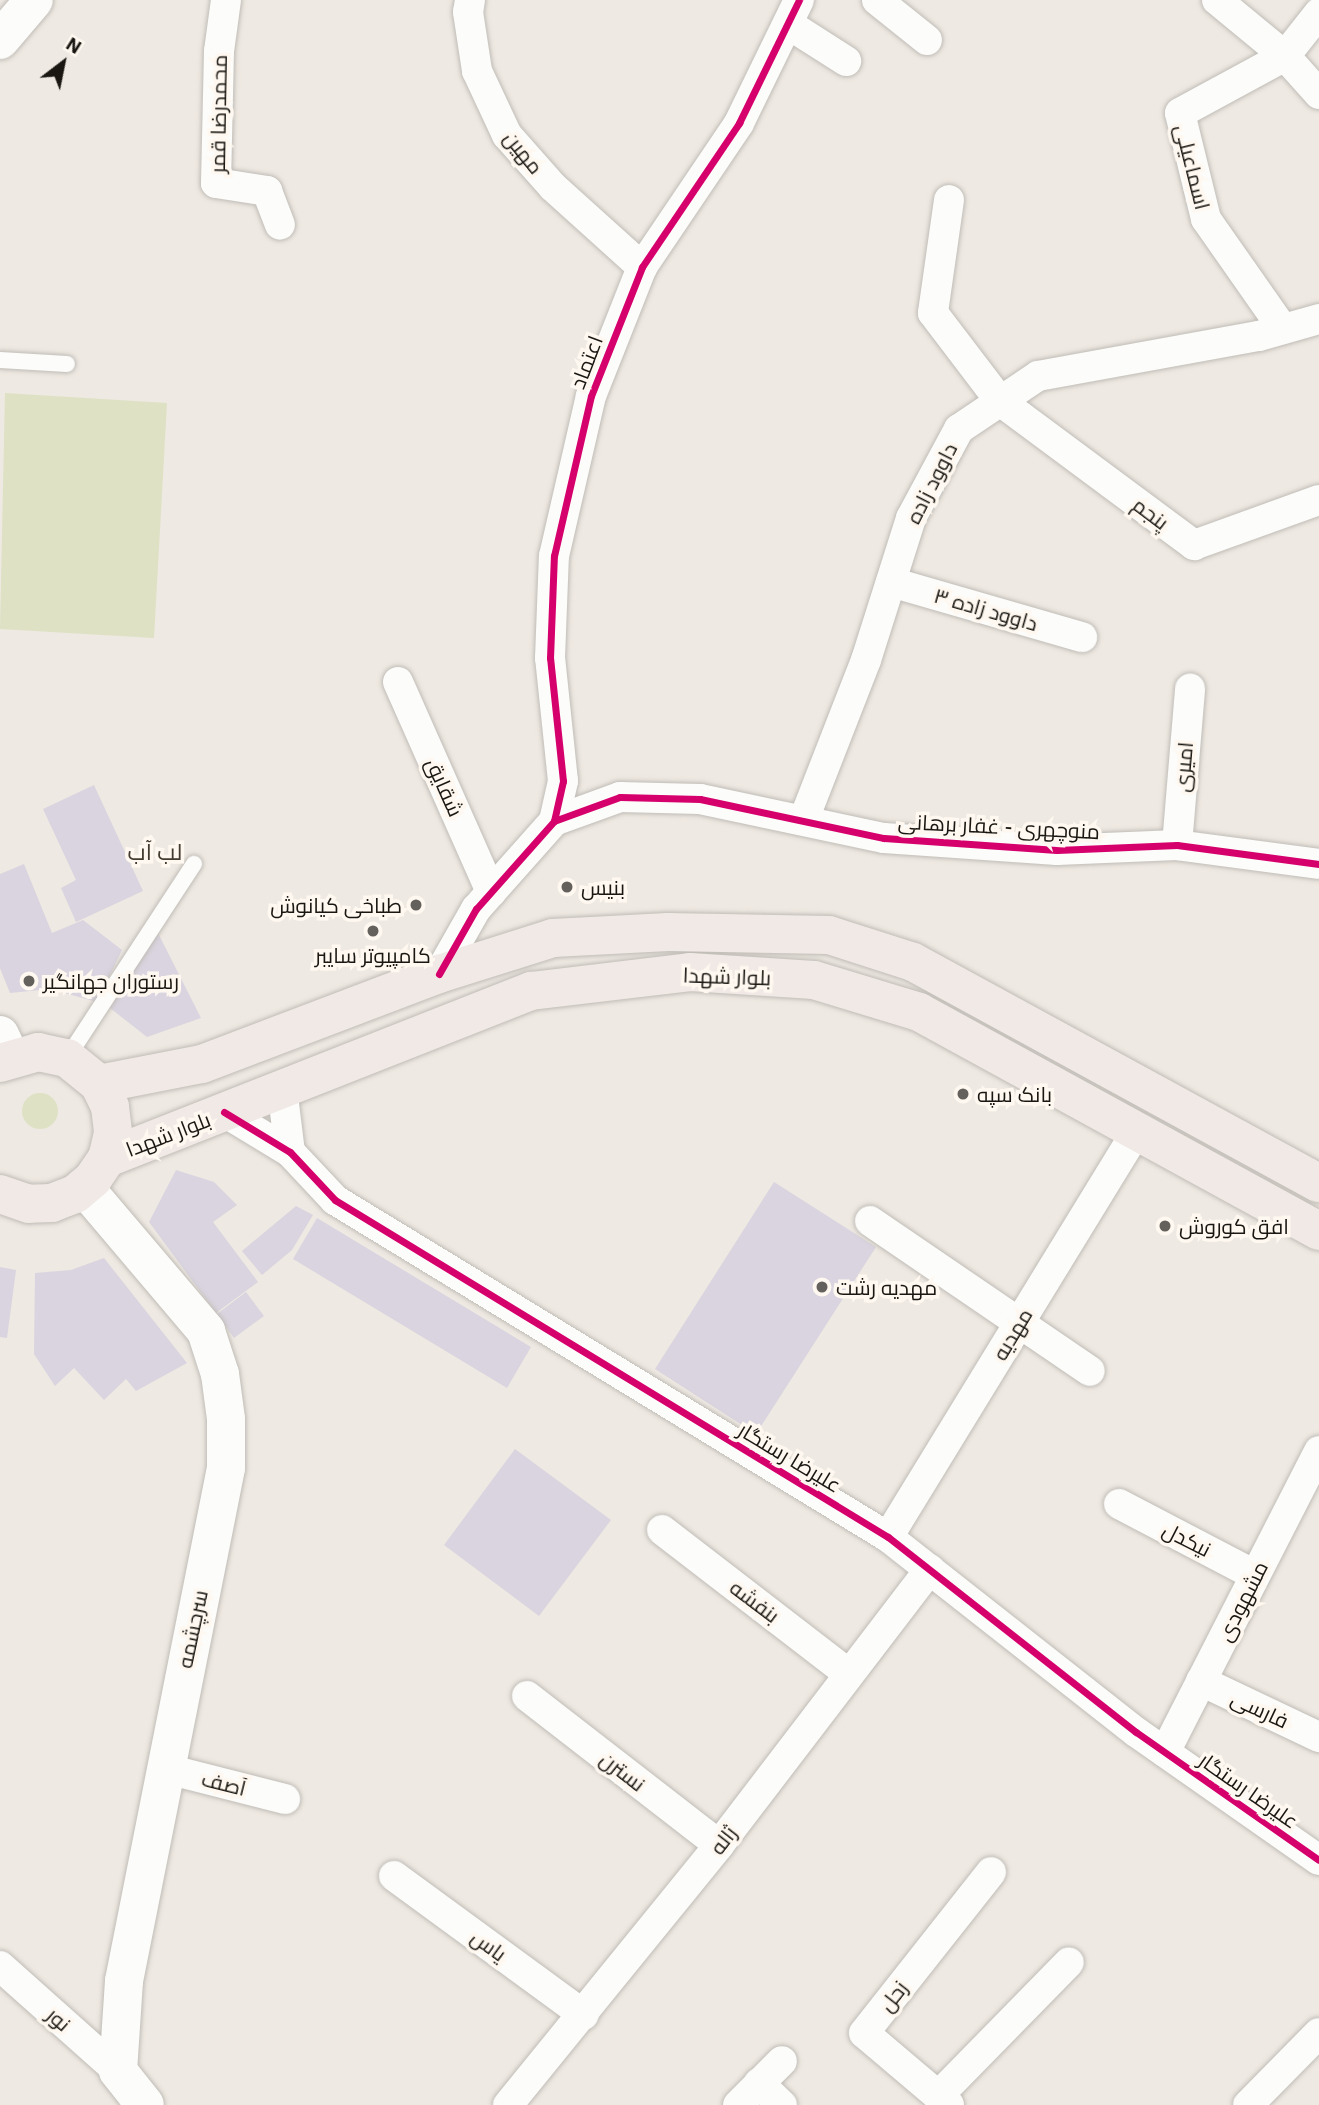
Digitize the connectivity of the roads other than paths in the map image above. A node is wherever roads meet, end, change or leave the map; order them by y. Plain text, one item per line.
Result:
1 (34, 0) edge
2 (226, 0) edge
3 (470, 0) edge
4 (877, 0) edge
5 (1217, 0) edge
6 (793, 12) edge
7 (1319, 13) edge
8 (2, 34) edge
9 (927, 40) dead end
10 (1285, 57) junction
11 (846, 61) dead end
12 (1319, 94) edge
13 (949, 200) dead end
14 (281, 225) dead end
15 (642, 267) junction
16 (1319, 319) edge
17 (1283, 329) junction
18 (0, 360) edge
19 (67, 364) dead end
20 (1000, 401) junction
21 (1319, 500) edge
22 (891, 582) junction
23 (1082, 637) dead end
24 (398, 682) dead end
25 (1190, 689) dead end
26 (804, 819) junction
27 (554, 821) junction
28 (1177, 845) junction
29 (194, 864) dead end
30 (1319, 864) edge
31 (491, 892) junction
32 (439, 974) junction
33 (3, 1051) edge
34 (67, 1058) junction
35 (99, 1084) junction
36 (282, 1088) junction
37 (1156, 1094) junction
38 (225, 1112) junction
39 (1136, 1131) junction
40 (290, 1152) junction
41 (107, 1158) junction
42 (1319, 1183) edge
43 (84, 1187) junction
44 (2, 1197) edge
45 (870, 1222) dead end
46 (1319, 1231) edge
47 (1019, 1322) junction
48 (1090, 1371) dead end
49 (1319, 1451) edge
50 (1308, 1501) edge
51 (1119, 1504) dead end
52 (662, 1530) dead end
53 (888, 1537) junction
54 (930, 1569) junction
55 (1255, 1574) junction
56 (848, 1673) junction
57 (1201, 1681) junction
58 (527, 1696) dead end
59 (1319, 1737) edge
60 (1165, 1752) junction
61 (163, 1768) junction
62 (285, 1798) dead end
63 (719, 1845) junction
64 (1319, 1860) edge
65 (991, 1872) dead end
66 (394, 1876) dead end
67 (1069, 1962) dead end
68 (0, 1966) edge
69 (584, 2015) junction
70 (1319, 2033) edge
71 (782, 2061) dead end
72 (118, 2071) junction
73 (759, 2083) junction
74 (943, 2101) edge
75 (145, 2105) edge
76 (508, 2105) edge
77 (738, 2105) edge
78 (782, 2105) edge
79 (1248, 2105) edge

1 - 8 main road
2 - 14 street, محمدرضا قمر
3 - 15 street, مهین
4 - 9 street
5 - 10 street
6 - 11 street
6 - 15 street, اعتماد
7 - 10 street, اسماعیلی
10 - 12 street
10 - 17 street, اسماعیلی
13 - 20 street
15 - 27 street, اعتماد
16 - 17 street, داوود زاده
17 - 20 street, داوود زاده
18 - 19 lane
20 - 21 street, پنجم
20 - 22 street, داوود زاده
22 - 23 street, داوود زاده ۳
22 - 26 street, داوود زاده
24 - 31 street, شقایق
25 - 28 street, امیری
26 - 27 street, منوچهری - غفار برهانی
26 - 28 street, منوچهری - غفار برهانی
27 - 31 street
28 - 30 street, منوچهری - غفار برهانی
29 - 34 lane
31 - 32 street
32 - 35 main road, بلوار شهدا
32 - 37 main road, بلوار شهدا
33 - 34 main road
34 - 35 main road
35 - 41 main road
36 - 38 main road, بلوار شهدا
36 - 39 main road, بلوار شهدا
36 - 40 street
37 - 39 main road
37 - 42 main road, بلوار شهدا
38 - 40 street, علیرضا رستگار
38 - 41 main road, بلوار شهدا
39 - 46 main road, بلوار شهدا
39 - 47 street, مهدیه
40 - 53 street, علیرضا رستگار
41 - 43 main road
43 - 44 main road
43 - 61 main road, سرچشمه
45 - 47 street
47 - 48 street
47 - 53 street, مهدیه
49 - 50 street, مشهودی
50 - 55 street, مشهودی
51 - 55 street, نیکدل
52 - 56 street, بنفشه
53 - 54 street, علیرضا رستگار
54 - 56 street, ژاله
54 - 60 street, علیرضا رستگار
55 - 57 street, مشهودی
56 - 63 street, ژاله
57 - 59 street, فارسی
57 - 60 street, مشهودی
58 - 63 street, نسترن
60 - 64 street, علیرضا رستگار
61 - 62 street, آصف
61 - 72 main road, سرچشمه
63 - 69 street, ژاله
65 - 74 street, زحل
66 - 69 street, یاس
67 - 74 street
68 - 72 street, نور
69 - 76 street, ژاله
70 - 79 street
71 - 73 street
72 - 75 main road
73 - 77 street
73 - 78 street

